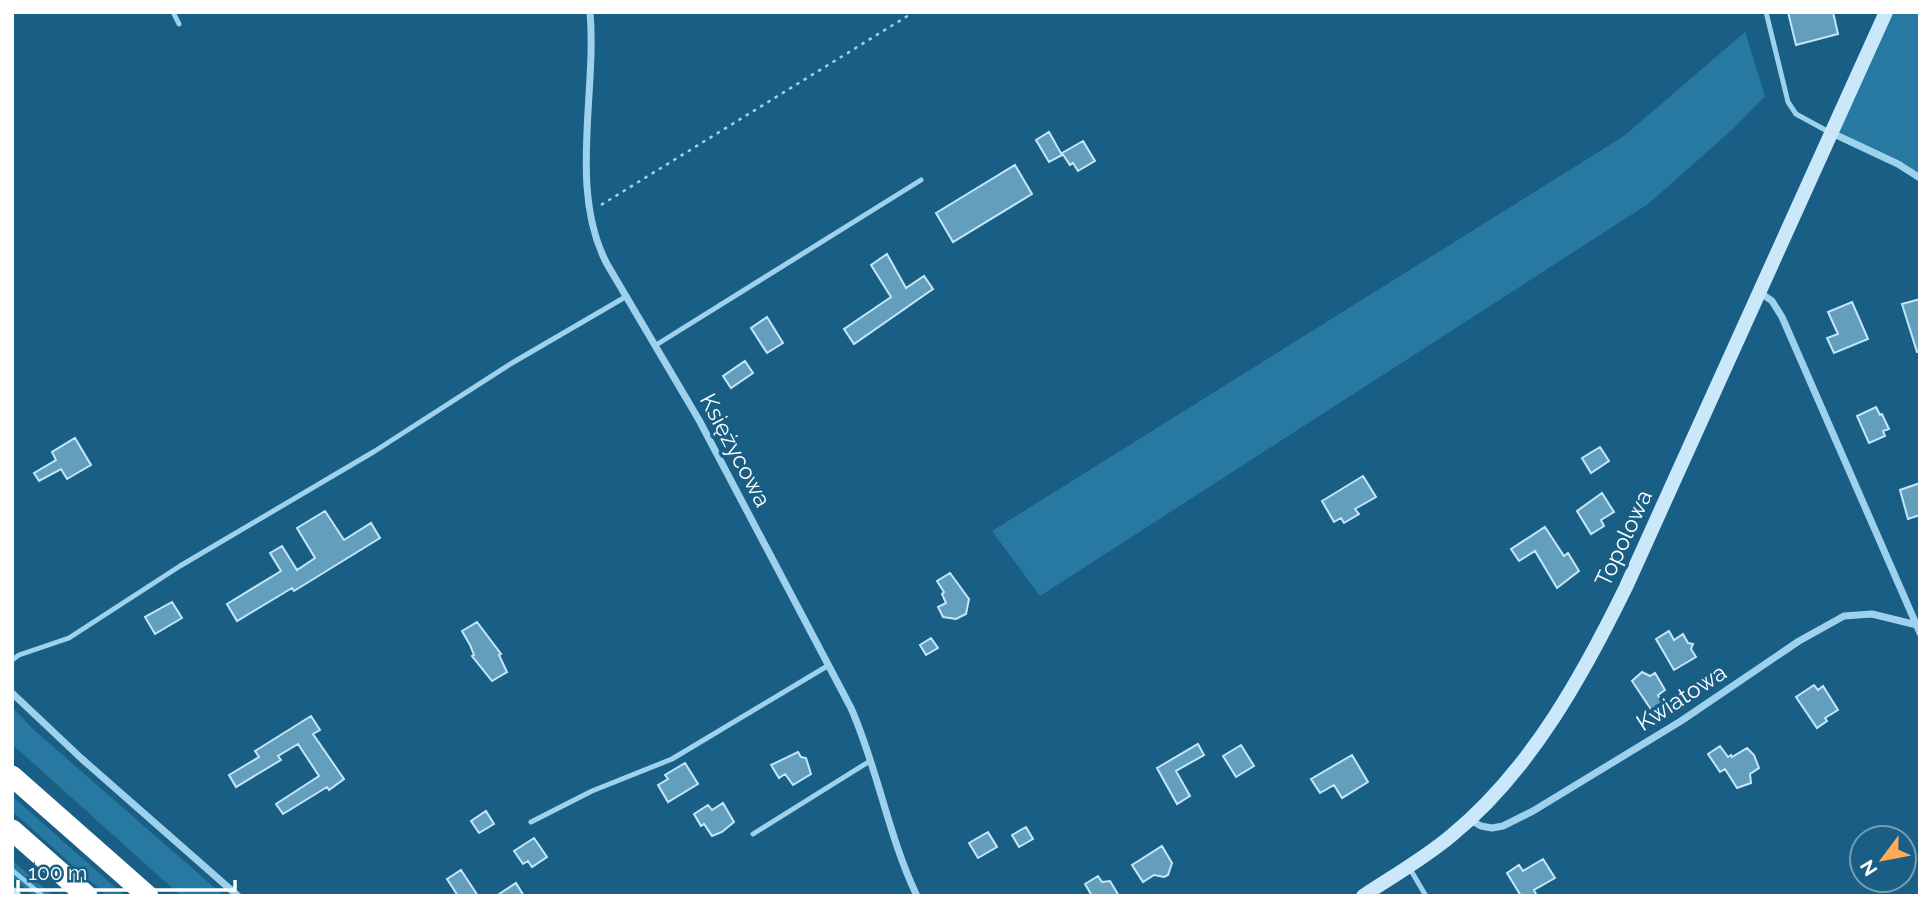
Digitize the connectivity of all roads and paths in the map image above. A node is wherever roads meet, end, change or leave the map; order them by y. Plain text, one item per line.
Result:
1 (173, 12) edge
2 (590, 12) edge
3 (914, 12) edge
4 (1766, 12) edge
5 (1886, 12) edge
6 (179, 24) dead end
7 (1832, 133) junction
8 (1920, 178) edge
9 (921, 180) dead end
10 (588, 208) junction
11 (1760, 293) junction
12 (626, 296) junction
13 (656, 345) junction
14 (1918, 629) edge
15 (12, 660) edge
16 (830, 665) junction
17 (12, 693) edge
18 (870, 761) junction
19 (12, 776) edge
20 (1470, 819) junction
21 (531, 822) dead end
22 (12, 830) edge
23 (753, 834) dead end
24 (1408, 866) junction
25 (87, 896) edge
26 (148, 896) edge
27 (238, 896) edge
28 (917, 896) edge
29 (1363, 896) edge
30 (1426, 896) edge

1 - 6 lane
2 - 10 street, Księżycowa
3 - 10 path
4 - 7 lane
5 - 7 street, Topolowa
7 - 8 street
7 - 11 street, Topolowa
9 - 13 lane
10 - 12 street, Księżycowa
11 - 14 street, Kwiatowa
11 - 20 street, Topolowa
12 - 13 street, Księżycowa
12 - 15 lane
13 - 16 street, Księżycowa
14 - 20 street, Kwiatowa
16 - 18 street, Księżycowa
16 - 21 lane
17 - 27 street
18 - 23 lane
18 - 28 street, Księżycowa
19 - 26 highway
20 - 24 street, Topolowa
22 - 25 highway
24 - 29 street, Topolowa
24 - 30 lane

